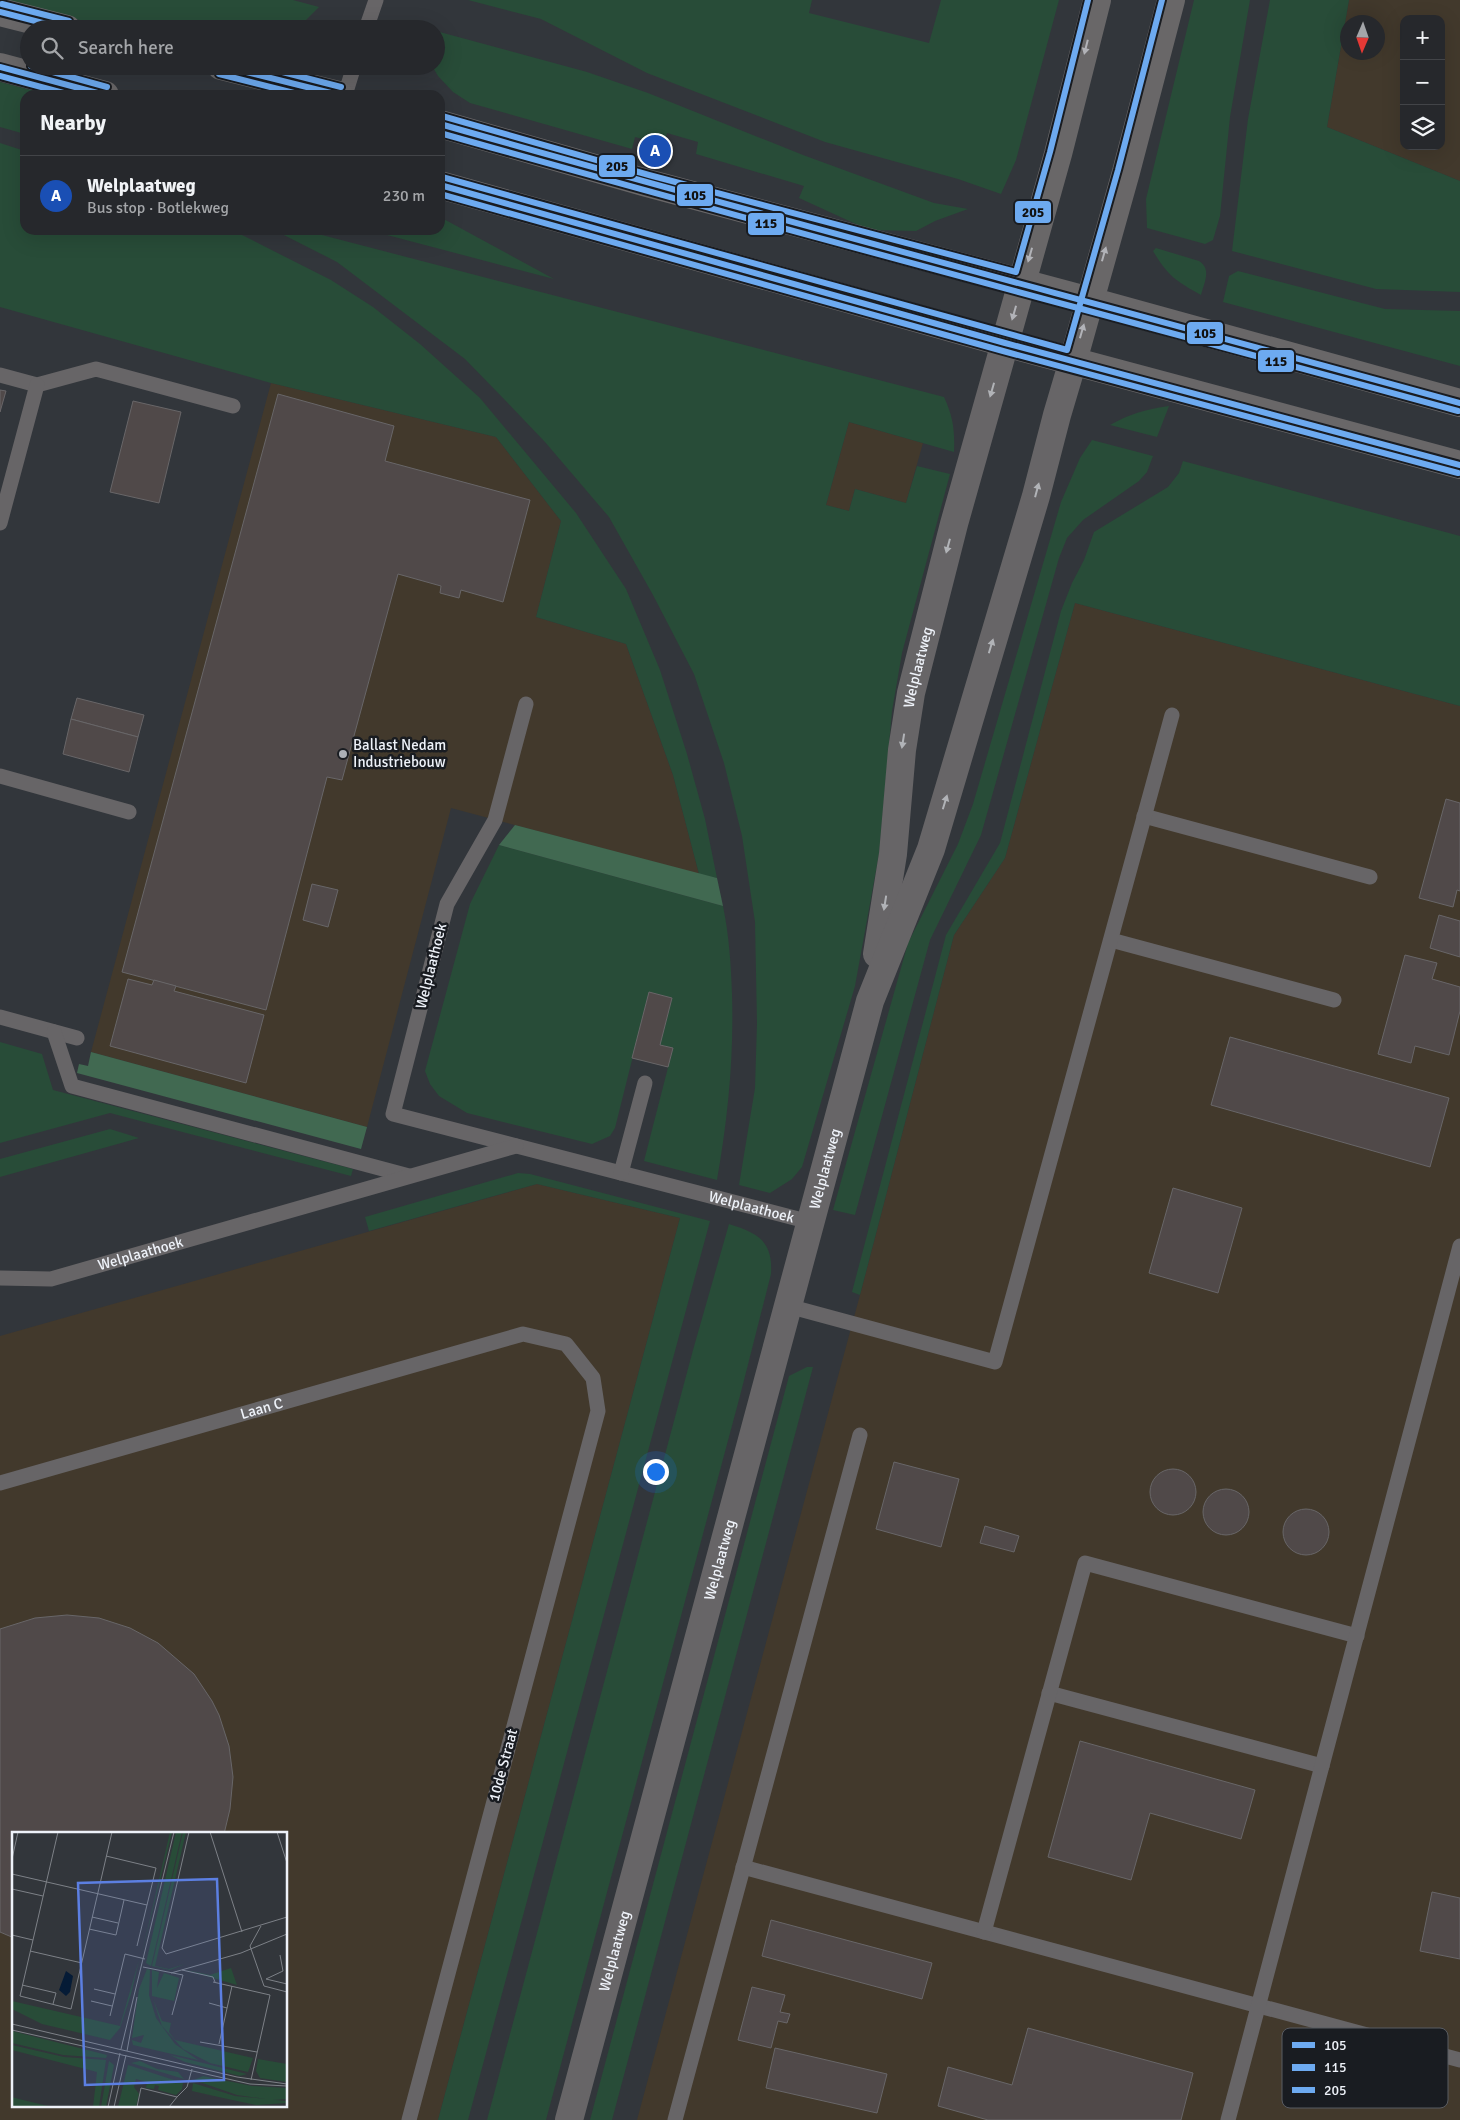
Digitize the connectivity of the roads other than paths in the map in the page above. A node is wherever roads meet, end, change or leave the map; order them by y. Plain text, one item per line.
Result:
1 (376, 0) edge
2 (1098, 0) edge
3 (1171, 0) edge
4 (0, 12) edge
5 (32, 20) edge
6 (369, 20) edge
7 (0, 68) edge
8 (20, 73) edge
9 (27, 75) edge
10 (258, 75) edge
11 (351, 75) edge
12 (86, 90) edge
13 (319, 90) edge
14 (346, 90) edge
15 (445, 125) edge
16 (445, 186) edge
17 (1022, 283) junction
18 (1090, 301) junction
19 (1005, 343) junction
20 (1073, 361) junction
21 (0, 376) edge
22 (37, 385) junction
23 (1460, 403) edge
24 (233, 406) dead end
25 (1460, 465) edge
26 (0, 523) edge
27 (526, 704) dead end
28 (1172, 715) dead end
29 (0, 776) edge
30 (129, 812) dead end
31 (1144, 816) junction
32 (1370, 877) dead end
33 (1111, 940) junction
34 (1334, 1000) dead end
35 (870, 1001) junction
36 (0, 1017) edge
37 (54, 1032) junction
38 (77, 1038) dead end
39 (645, 1083) dead end
40 (518, 1146) junction
41 (621, 1173) junction
42 (410, 1177) junction
43 (810, 1222) junction
44 (1460, 1246) edge
45 (0, 1278) edge
46 (1455, 1286) edge
47 (788, 1306) junction
48 (598, 1411) joint
49 (860, 1435) dead end
50 (0, 1483) edge
51 (1356, 1636) junction
52 (1049, 1693) junction
53 (1322, 1766) junction
54 (743, 1867) junction
55 (984, 1932) junction
56 (1258, 2006) junction
57 (1340, 2028) edge
58 (409, 2120) edge
59 (569, 2120) edge
60 (675, 2120) edge
61 (1228, 2120) edge

1 - 6 lane
2 -> 17 main road
18 -> 3 main road
4 - 5 main road
7 - 8 main road
9 - 12 main road
10 - 13 main road
11 - 14 lane
15 - 17 main road
16 - 19 main road
17 - 18 main road
17 -> 19 main road
20 -> 18 main road
18 - 23 main road
19 - 20 main road
19 -> 35 street, Welplaatweg
20 - 25 main road
35 -> 20 street, Welplaatweg
21 - 22 lane
22 - 24 lane
22 - 26 lane
27 - 40 lane, Welplaathoek
28 - 31 lane
29 - 30 lane
31 - 32 lane
31 - 33 lane
33 - 34 lane
33 - 47 lane
35 - 43 street, Welplaatweg
36 - 37 lane
37 - 38 lane
37 - 42 lane
39 - 41 lane
40 - 41 lane, Welplaathoek
40 - 42 lane, Welplaathoek
41 - 43 lane, Welplaathoek
42 - 45 lane, Welplaathoek
43 - 47 street, Welplaatweg
44 - 46 lane
46 - 51 lane
47 - 59 street, Welplaatweg
48 - 50 lane, Laan C
48 - 58 lane, 10de Straat
49 - 54 lane
51 - 52 lane
51 - 53 lane
52 - 53 lane
52 - 55 lane
53 - 56 lane
54 - 55 lane
54 - 60 lane
55 - 56 lane
56 - 57 lane
56 - 61 lane

